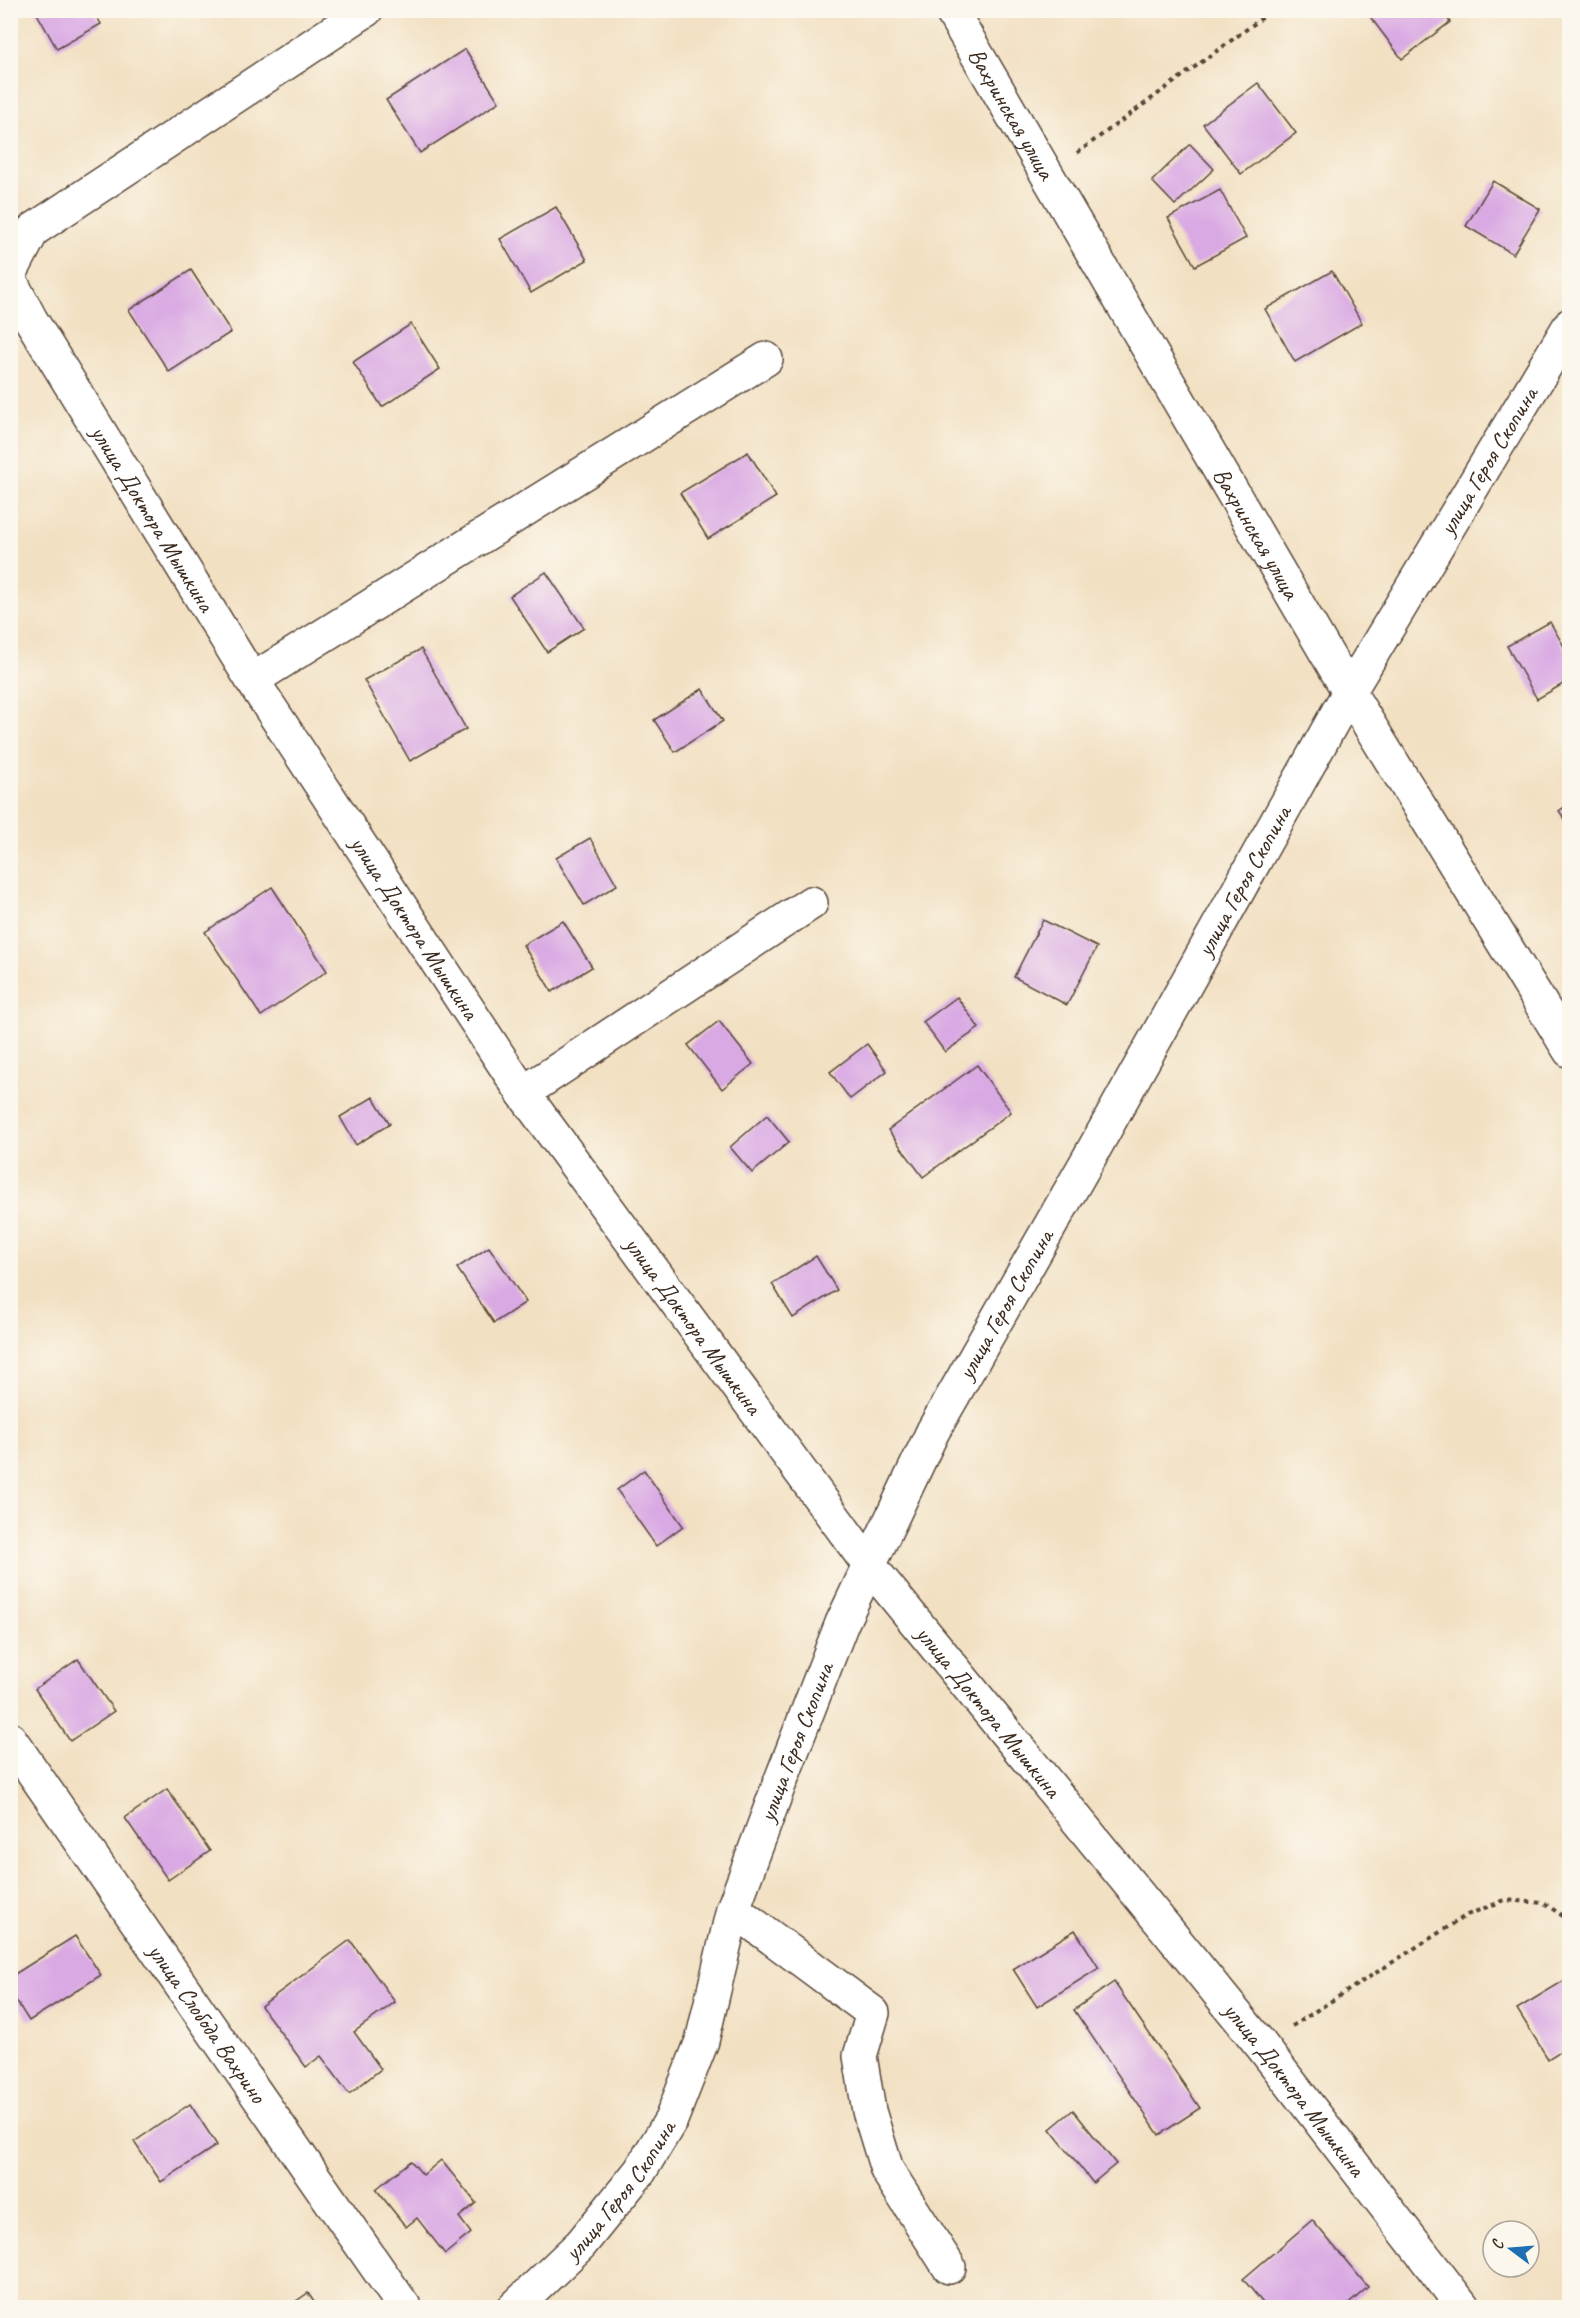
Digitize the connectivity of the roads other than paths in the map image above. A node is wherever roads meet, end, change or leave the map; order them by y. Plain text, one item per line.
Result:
1 (366, 10) edge
2 (951, 10) edge
3 (10, 274) edge
4 (10, 280) edge
5 (1569, 325) edge
6 (766, 359) dead end
7 (252, 680) junction
8 (1349, 692) junction
9 (812, 903) dead end
10 (1569, 1052) edge
11 (524, 1093) junction
12 (869, 1565) junction
13 (10, 1739) edge
14 (733, 1908) junction
15 (949, 2268) dead end
16 (405, 2307) edge
17 (514, 2307) edge
18 (1464, 2307) edge

1 - 3 street
2 - 8 street, Вахринская улица
4 - 7 street, улица Доктора Мышкина
5 - 8 street, улица Героя Скопина
6 - 7 street
7 - 11 street, улица Доктора Мышкина
8 - 10 street, Вахринская улица
8 - 12 street, улица Героя Скопина
9 - 11 street
11 - 12 street, улица Доктора Мышкина
12 - 14 street, улица Героя Скопина
12 - 18 street, улица Доктора Мышкина
13 - 16 street, улица Слобода Вахрино
14 - 15 street
14 - 17 street, улица Героя Скопина

